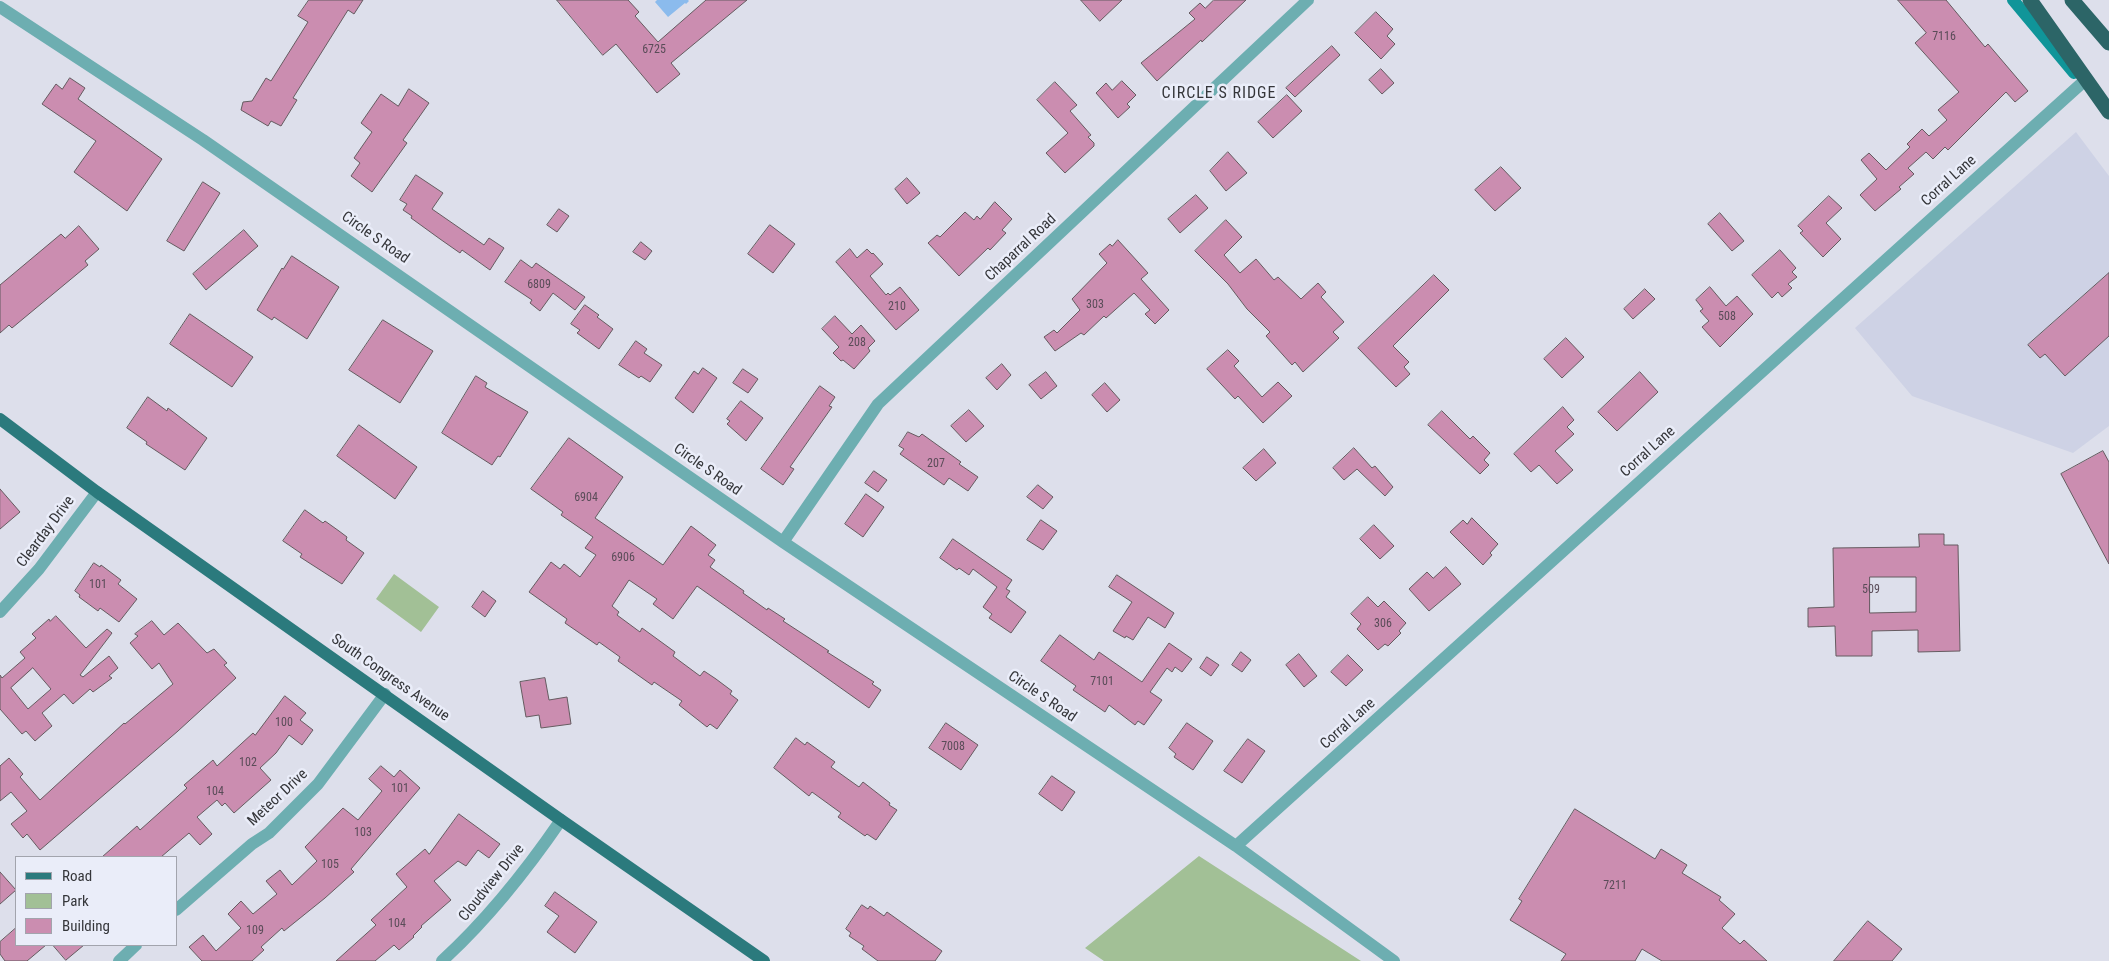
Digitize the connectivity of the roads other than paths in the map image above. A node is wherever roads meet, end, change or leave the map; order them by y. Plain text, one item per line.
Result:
1 (1308, 0) edge
2 (2012, 0) edge
3 (2030, 0) edge
4 (2072, 0) edge
5 (0, 7) edge
6 (2109, 43) edge
7 (2082, 83) junction
8 (2109, 114) edge
9 (0, 419) edge
10 (97, 492) junction
11 (783, 542) junction
12 (0, 612) edge
13 (385, 694) junction
14 (560, 820) junction
15 (1236, 846) junction
16 (178, 908) edge
17 (135, 946) edge
18 (119, 961) edge
19 (442, 961) edge
20 (764, 961) edge
21 (1394, 961) edge

1 - 11 street, Chaparral Road
2 - 7 main road
3 - 8 highway
4 - 6 highway
5 - 11 street, Circle S Road
7 - 8 main road
7 - 15 street, Corral Lane
9 - 10 main road, South Congress Avenue
10 - 12 street, Clearday Drive
10 - 13 main road, South Congress Avenue
11 - 15 street, Circle S Road
13 - 14 main road, South Congress Avenue
13 - 16 street, Meteor Drive
14 - 19 street, Cloudview Drive
14 - 20 main road, South Congress Avenue
15 - 21 street, Circle S Road
17 - 18 street

